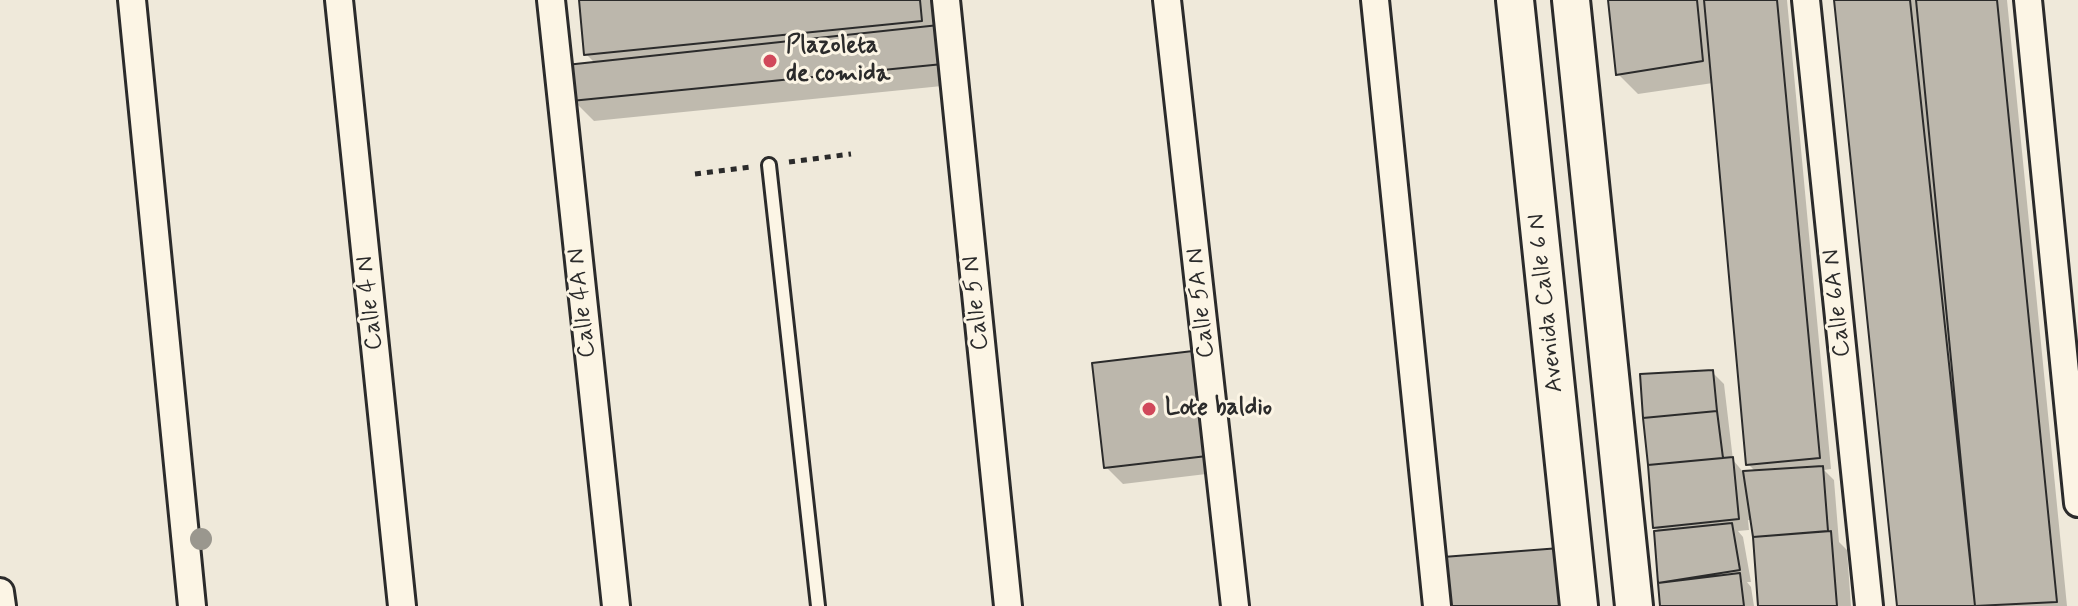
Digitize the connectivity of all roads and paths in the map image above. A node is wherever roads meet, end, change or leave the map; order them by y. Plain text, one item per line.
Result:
1 (132, 0) edge
2 (339, 0) edge
3 (551, 0) edge
4 (946, 0) edge
5 (1167, 0) edge
6 (1375, 0) edge
7 (1515, 0) edge
8 (1571, 0) edge
9 (1806, 0) edge
10 (2028, 0) edge
11 (769, 165) dead end
12 (2078, 503) edge
13 (0, 592) edge
14 (2, 606) edge
15 (192, 606) edge
16 (402, 606) edge
17 (616, 606) edge
18 (818, 606) edge
19 (1008, 606) edge
20 (1235, 606) edge
21 (1437, 606) edge
22 (1579, 606) edge
23 (1634, 606) edge
24 (1869, 606) edge

1 - 15 street
2 - 16 street, Calle 4 N
3 - 17 street, Calle 4A N
4 - 19 street, Calle 5 N
5 - 20 street, Calle 5A N
6 - 21 street
7 - 22 street, Avenida Calle 6 N
8 - 23 street
9 - 24 street, Calle 6A N
10 - 12 street
11 - 18 lane
13 - 14 street

